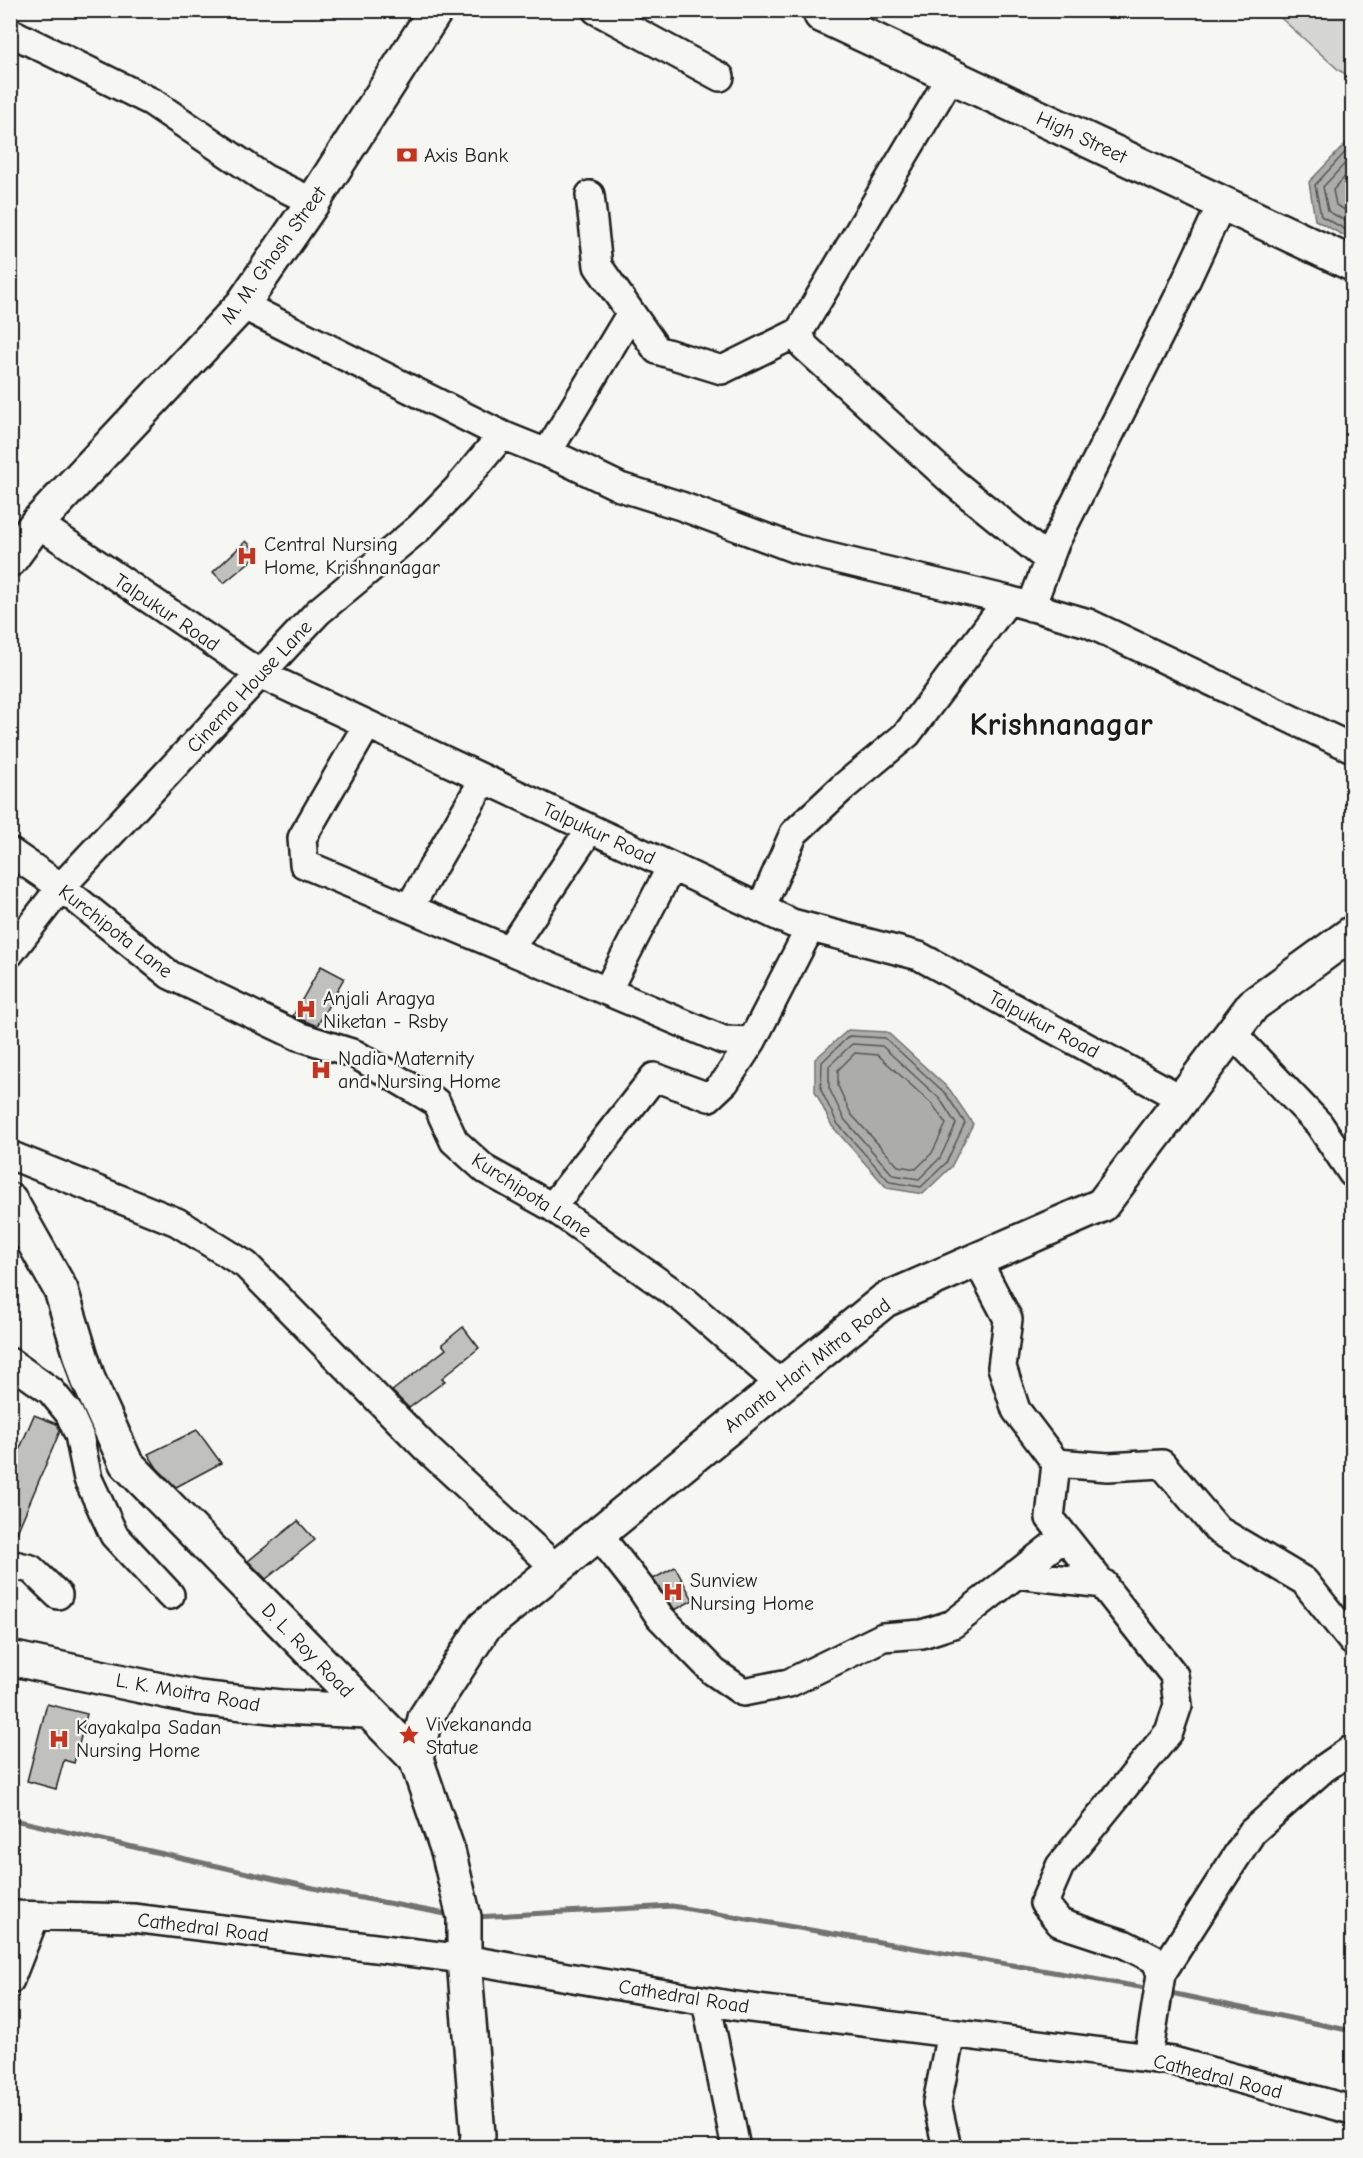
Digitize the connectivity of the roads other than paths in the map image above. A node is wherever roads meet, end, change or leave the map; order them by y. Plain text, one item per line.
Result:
1 (436, 10) edge
2 (596, 10) edge
3 (819, 12) edge
4 (10, 32) edge
5 (951, 76) junction
6 (720, 77) dead end
7 (590, 195) dead end
8 (313, 202) junction
9 (1222, 203) junction
10 (1353, 264) edge
11 (242, 305) junction
12 (632, 313) junction
13 (799, 332) junction
14 (502, 435) junction
15 (547, 453) junction
16 (19, 544) edge
17 (1049, 560) junction
18 (1020, 603) junction
19 (260, 674) junction
20 (368, 724) junction
21 (1353, 748) edge
22 (484, 779) junction
23 (590, 829) junction
24 (10, 852) edge
25 (671, 867) junction
26 (61, 887) junction
27 (410, 908) junction
28 (761, 908) junction
29 (810, 928) junction
30 (1353, 933) edge
31 (509, 950) junction
32 (10, 953) edge
33 (607, 991) junction
34 (1232, 1033) junction
35 (752, 1041) junction
36 (1182, 1099) junction
37 (1319, 1124) junction
38 (1353, 1143) edge
39 (10, 1155) edge
40 (1353, 1173) edge
41 (10, 1200) edge
42 (552, 1207) junction
43 (977, 1260) junction
44 (10, 1362) edge
45 (780, 1384) junction
46 (93, 1429) junction
47 (1056, 1463) junction
48 (597, 1533) junction
49 (1064, 1537) junction
50 (10, 1564) edge
51 (555, 1567) junction
52 (1016, 1574) junction
53 (1104, 1584) junction
54 (170, 1594) dead end
55 (58, 1595) dead end
56 (1353, 1641) edge
57 (10, 1658) edge
58 (367, 1711) junction
59 (1353, 1749) edge
60 (416, 1759) junction
61 (23, 1915) edge
62 (464, 1959) junction
63 (1161, 1974) junction
64 (10, 1980) edge
65 (706, 2001) junction
66 (951, 2033) junction
67 (1148, 2058) junction
68 (1353, 2110) edge
69 (476, 2148) edge
70 (736, 2148) edge
71 (947, 2148) edge

1 - 8 main road, M. M. Ghosh Street
2 - 6 street
3 - 5 main road, High Street
4 - 8 street
5 - 9 main road, High Street
5 - 13 street
7 - 12 street
8 - 11 main road, M. M. Ghosh Street
9 - 10 main road, High Street
9 - 17 street
11 - 14 street
11 - 16 main road, M. M. Ghosh Street
12 - 13 street
12 - 15 street
13 - 17 street
14 - 15 street
14 - 19 street, Cinema House Lane
15 - 18 street
16 - 19 street, Talpukur Road
17 - 18 street
18 - 21 street
18 - 28 street
19 - 20 street, Talpukur Road
19 - 26 street, Cinema House Lane
20 - 22 street, Talpukur Road
20 - 27 street
22 - 23 street, Talpukur Road
22 - 27 street
23 - 25 street, Talpukur Road
23 - 31 street
24 - 26 street, Kurchipota Lane
25 - 28 street, Talpukur Road
25 - 33 street
26 - 32 street, Cinema House Lane
26 - 42 street, Kurchipota Lane
27 - 31 street
28 - 29 street, Talpukur Road
29 - 35 street
29 - 36 street, Talpukur Road
30 - 34 main road, Ananta Hari Mitra Road
31 - 33 street
33 - 35 street
34 - 36 main road, Ananta Hari Mitra Road
34 - 37 street
35 - 42 street
36 - 43 main road, Ananta Hari Mitra Road
37 - 38 street
37 - 40 street
39 - 51 street
41 - 46 main road, D. L. Roy Road
42 - 45 street, Kurchipota Lane
43 - 45 main road, Ananta Hari Mitra Road
43 - 47 street
44 - 46 street
45 - 48 main road, Ananta Hari Mitra Road
46 - 54 street
46 - 58 main road, D. L. Roy Road
47 - 49 street
47 - 56 street
48 - 51 main road, Ananta Hari Mitra Road
48 - 52 street
49 - 52 street
49 - 53 street
50 - 55 street
51 - 60 main road, Ananta Hari Mitra Road
52 - 53 street
53 - 63 street
57 - 58 main road, L. K. Moitra Road
58 - 60 main road, D. L. Roy Road
59 - 63 street
60 - 62 main road, D. L. Roy Road
61 - 62 street, Cathedral Road
61 - 64 street
62 - 65 street, Cathedral Road
62 - 69 main road, D. L. Roy Road
63 - 67 street
65 - 66 street, Cathedral Road
65 - 70 street
66 - 67 street, Cathedral Road
66 - 71 street
67 - 68 street, Cathedral Road

